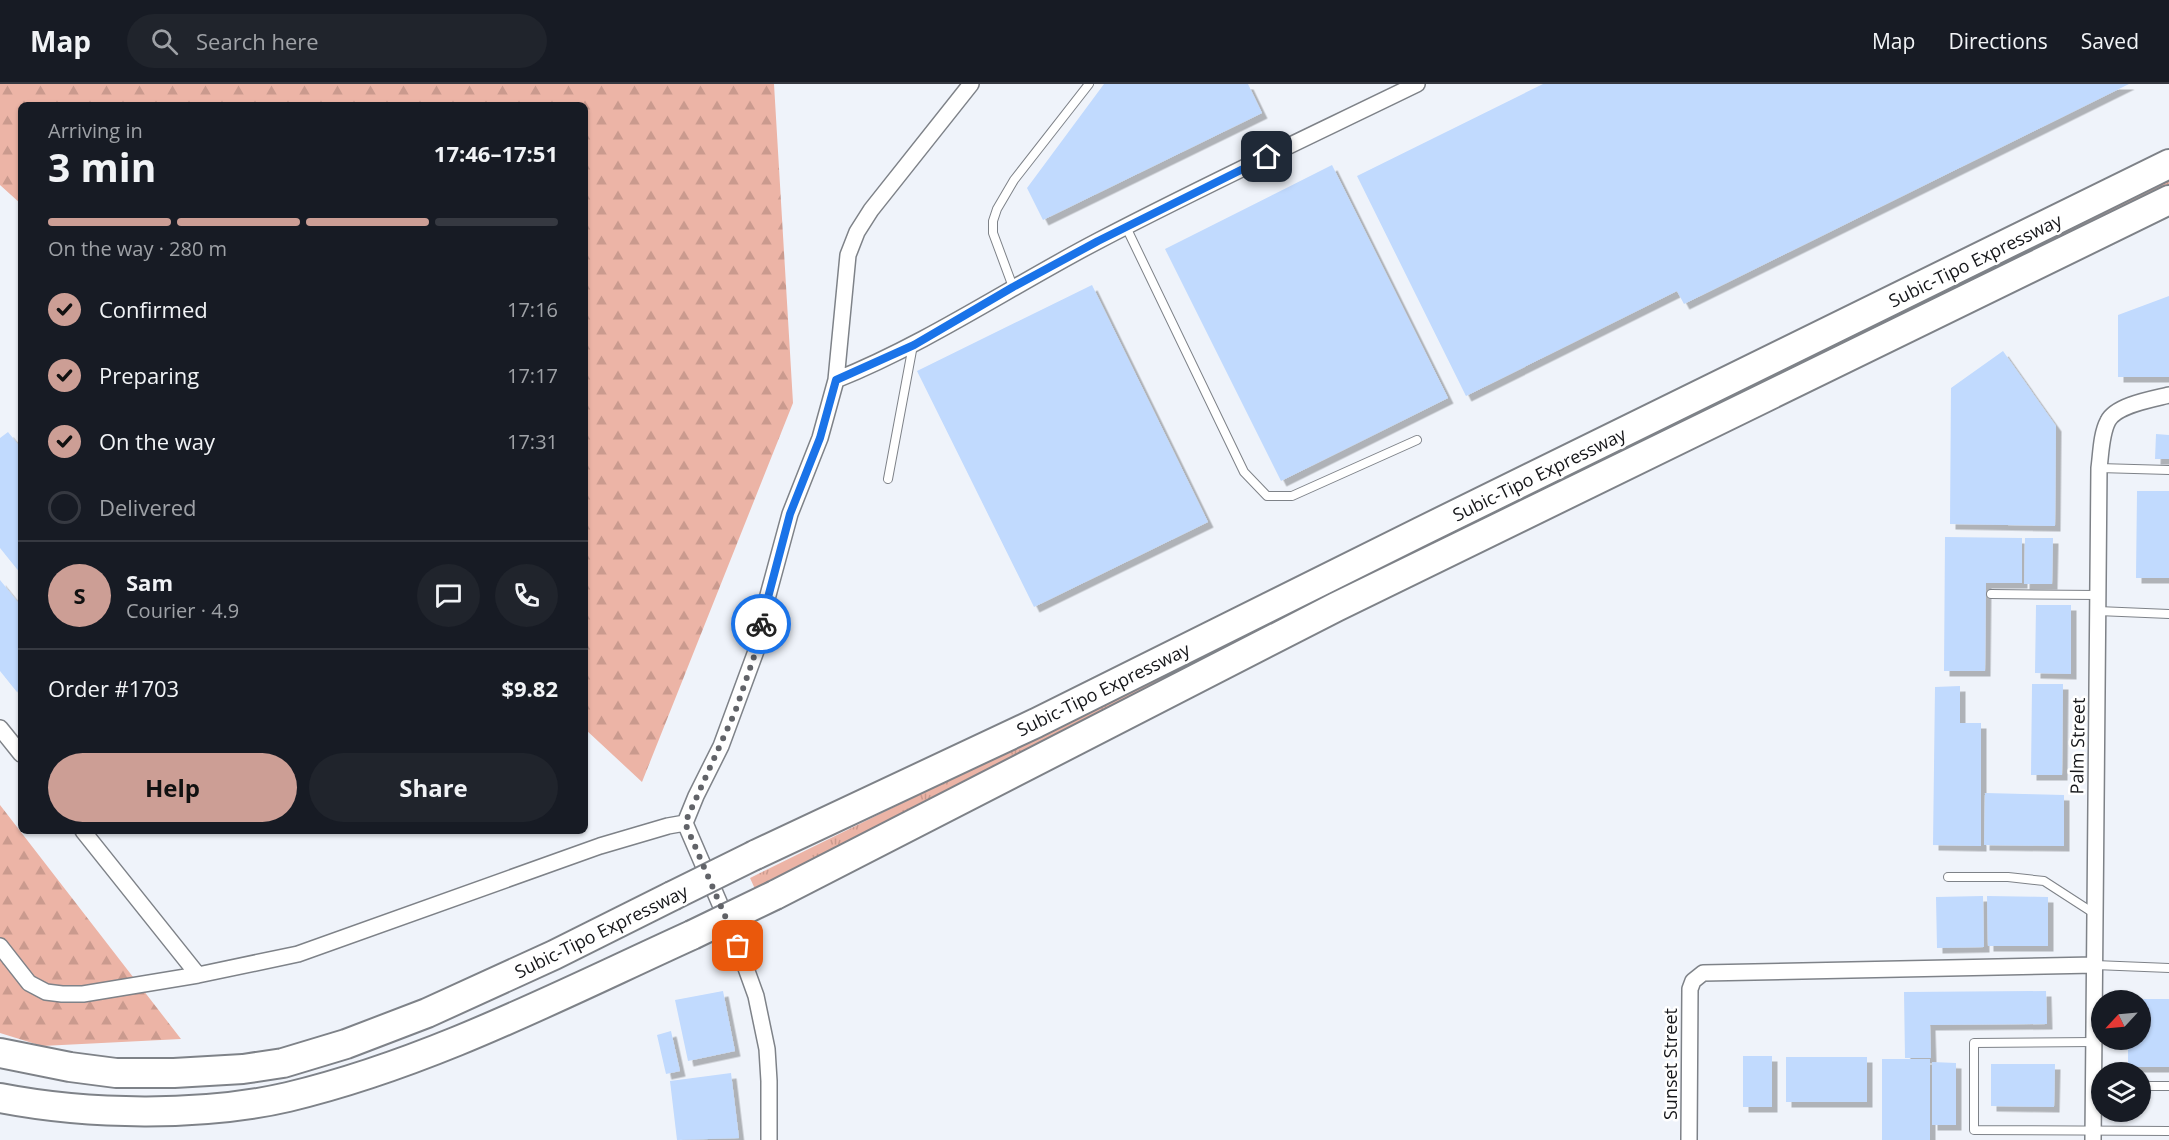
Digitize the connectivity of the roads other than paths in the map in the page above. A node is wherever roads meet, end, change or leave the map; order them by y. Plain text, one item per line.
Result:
1 (971, 84) edge
2 (1089, 84) edge
3 (1417, 84) edge
4 (2169, 164) edge
5 (2169, 200) edge
6 (1126, 227) junction
7 (1013, 287) junction
8 (914, 345) junction
9 (836, 380) junction
10 (2169, 395) edge
11 (1417, 440) dead end
12 (2099, 468) junction
13 (2169, 470) edge
14 (888, 479) dead end
15 (1991, 594) dead end
16 (2098, 603) junction
17 (2169, 614) edge
18 (0, 728) edge
19 (18, 750) edge
20 (685, 823) junction
21 (85, 834) edge
22 (1948, 877) dead end
23 (2095, 914) junction
24 (0, 946) edge
25 (2095, 965) junction
26 (2169, 968) edge
27 (198, 975) junction
28 (2095, 990) edge
29 (2091, 1042) edge
30 (0, 1053) edge
31 (2151, 1086) edge
32 (2169, 1086) edge
33 (0, 1098) edge
34 (2021, 1130) junction
35 (2169, 1131) edge
36 (2093, 1135) edge
37 (769, 1140) edge
38 (1689, 1140) edge
39 (2021, 1140) edge

1 - 9 street
2 - 7 lane
3 - 6 street
4 - 30 highway, Subic-Tipo Expressway, bridge
5 - 33 highway, Subic-Tipo Expressway, bridge
6 - 7 street
6 - 11 lane
7 - 8 street
8 - 9 street
8 - 14 lane
9 - 20 street
10 - 12 street, Palm Street
12 - 13 lane
12 - 16 street, Palm Street
15 - 16 lane
16 - 17 lane
16 - 23 street, Palm Street
18 - 19 street
20 - 27 street
20 - 37 street
21 - 27 street
22 - 23 lane
23 - 25 street, Palm Street
24 - 27 street
25 - 26 lane
25 - 28 street, Palm Street
25 - 38 street, Sunset Street
29 - 34 lane
31 - 32 lane
34 - 36 lane
34 - 39 lane
35 - 36 lane

